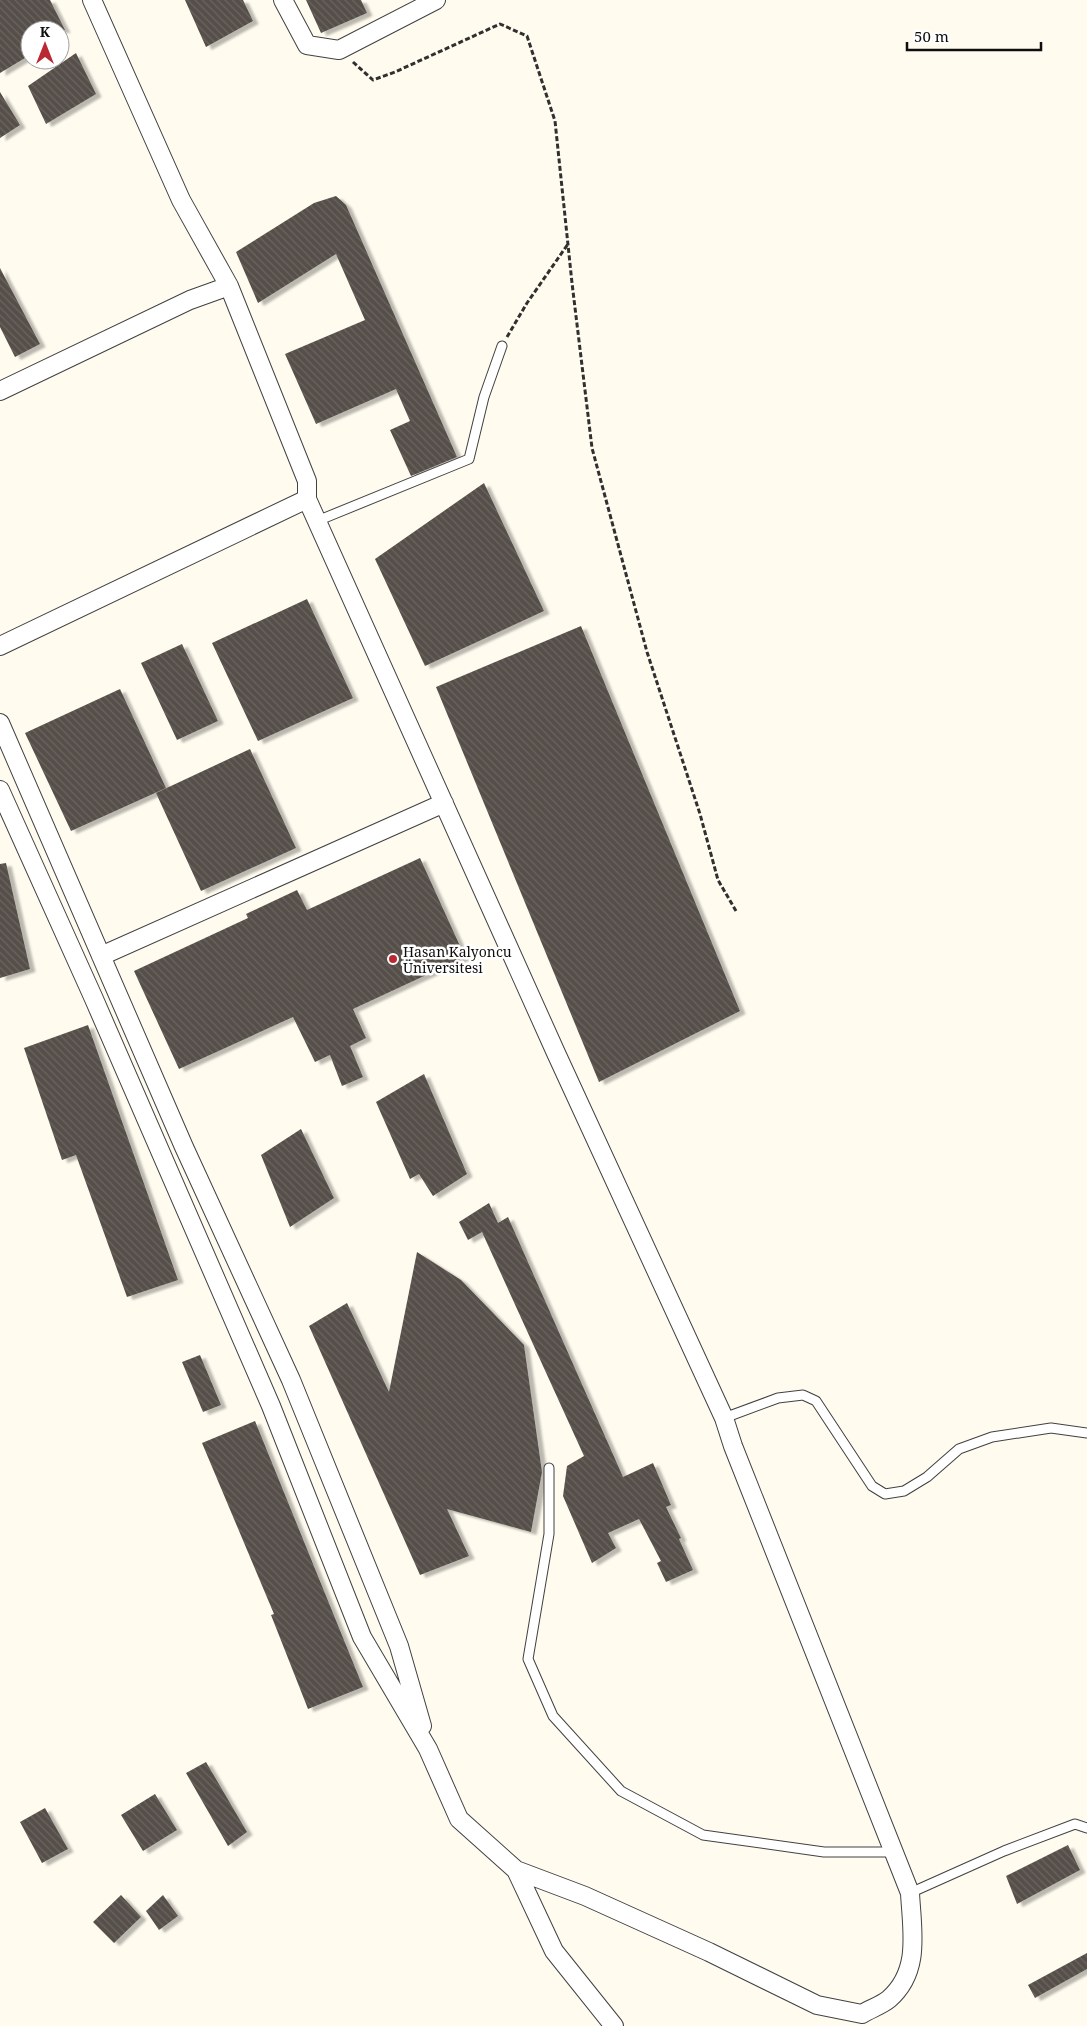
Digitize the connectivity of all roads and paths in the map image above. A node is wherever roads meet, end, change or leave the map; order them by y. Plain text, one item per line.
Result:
1 (92, 0) edge
2 (283, 0) edge
3 (436, 0) edge
4 (339, 50) junction
5 (568, 244) junction
6 (229, 286) junction
7 (502, 346) joint
8 (0, 391) edge
9 (307, 499) junction
10 (317, 521) junction
11 (0, 646) edge
12 (0, 723) edge
13 (0, 790) edge
14 (444, 803) junction
15 (736, 911) dead end
16 (101, 956) junction
17 (724, 1418) junction
18 (1087, 1433) edge
19 (549, 1468) dead end
20 (428, 1749) junction
21 (1087, 1828) edge
22 (894, 1852) junction
23 (516, 1870) junction
24 (910, 1893) junction
25 (614, 2026) edge

1 - 6 street
2 - 4 street
3 - 4 street
4 - 5 path
5 - 7 path
5 - 15 path
6 - 8 street
6 - 9 street
7 - 10 lane
9 - 10 street
9 - 11 street
10 - 14 street
12 - 16 street
13 - 20 street
14 - 16 street
14 - 17 street
16 - 20 street
17 - 18 lane
17 - 22 street
19 - 22 lane
20 - 23 street
21 - 24 lane
22 - 24 street
23 - 24 street
23 - 25 street

